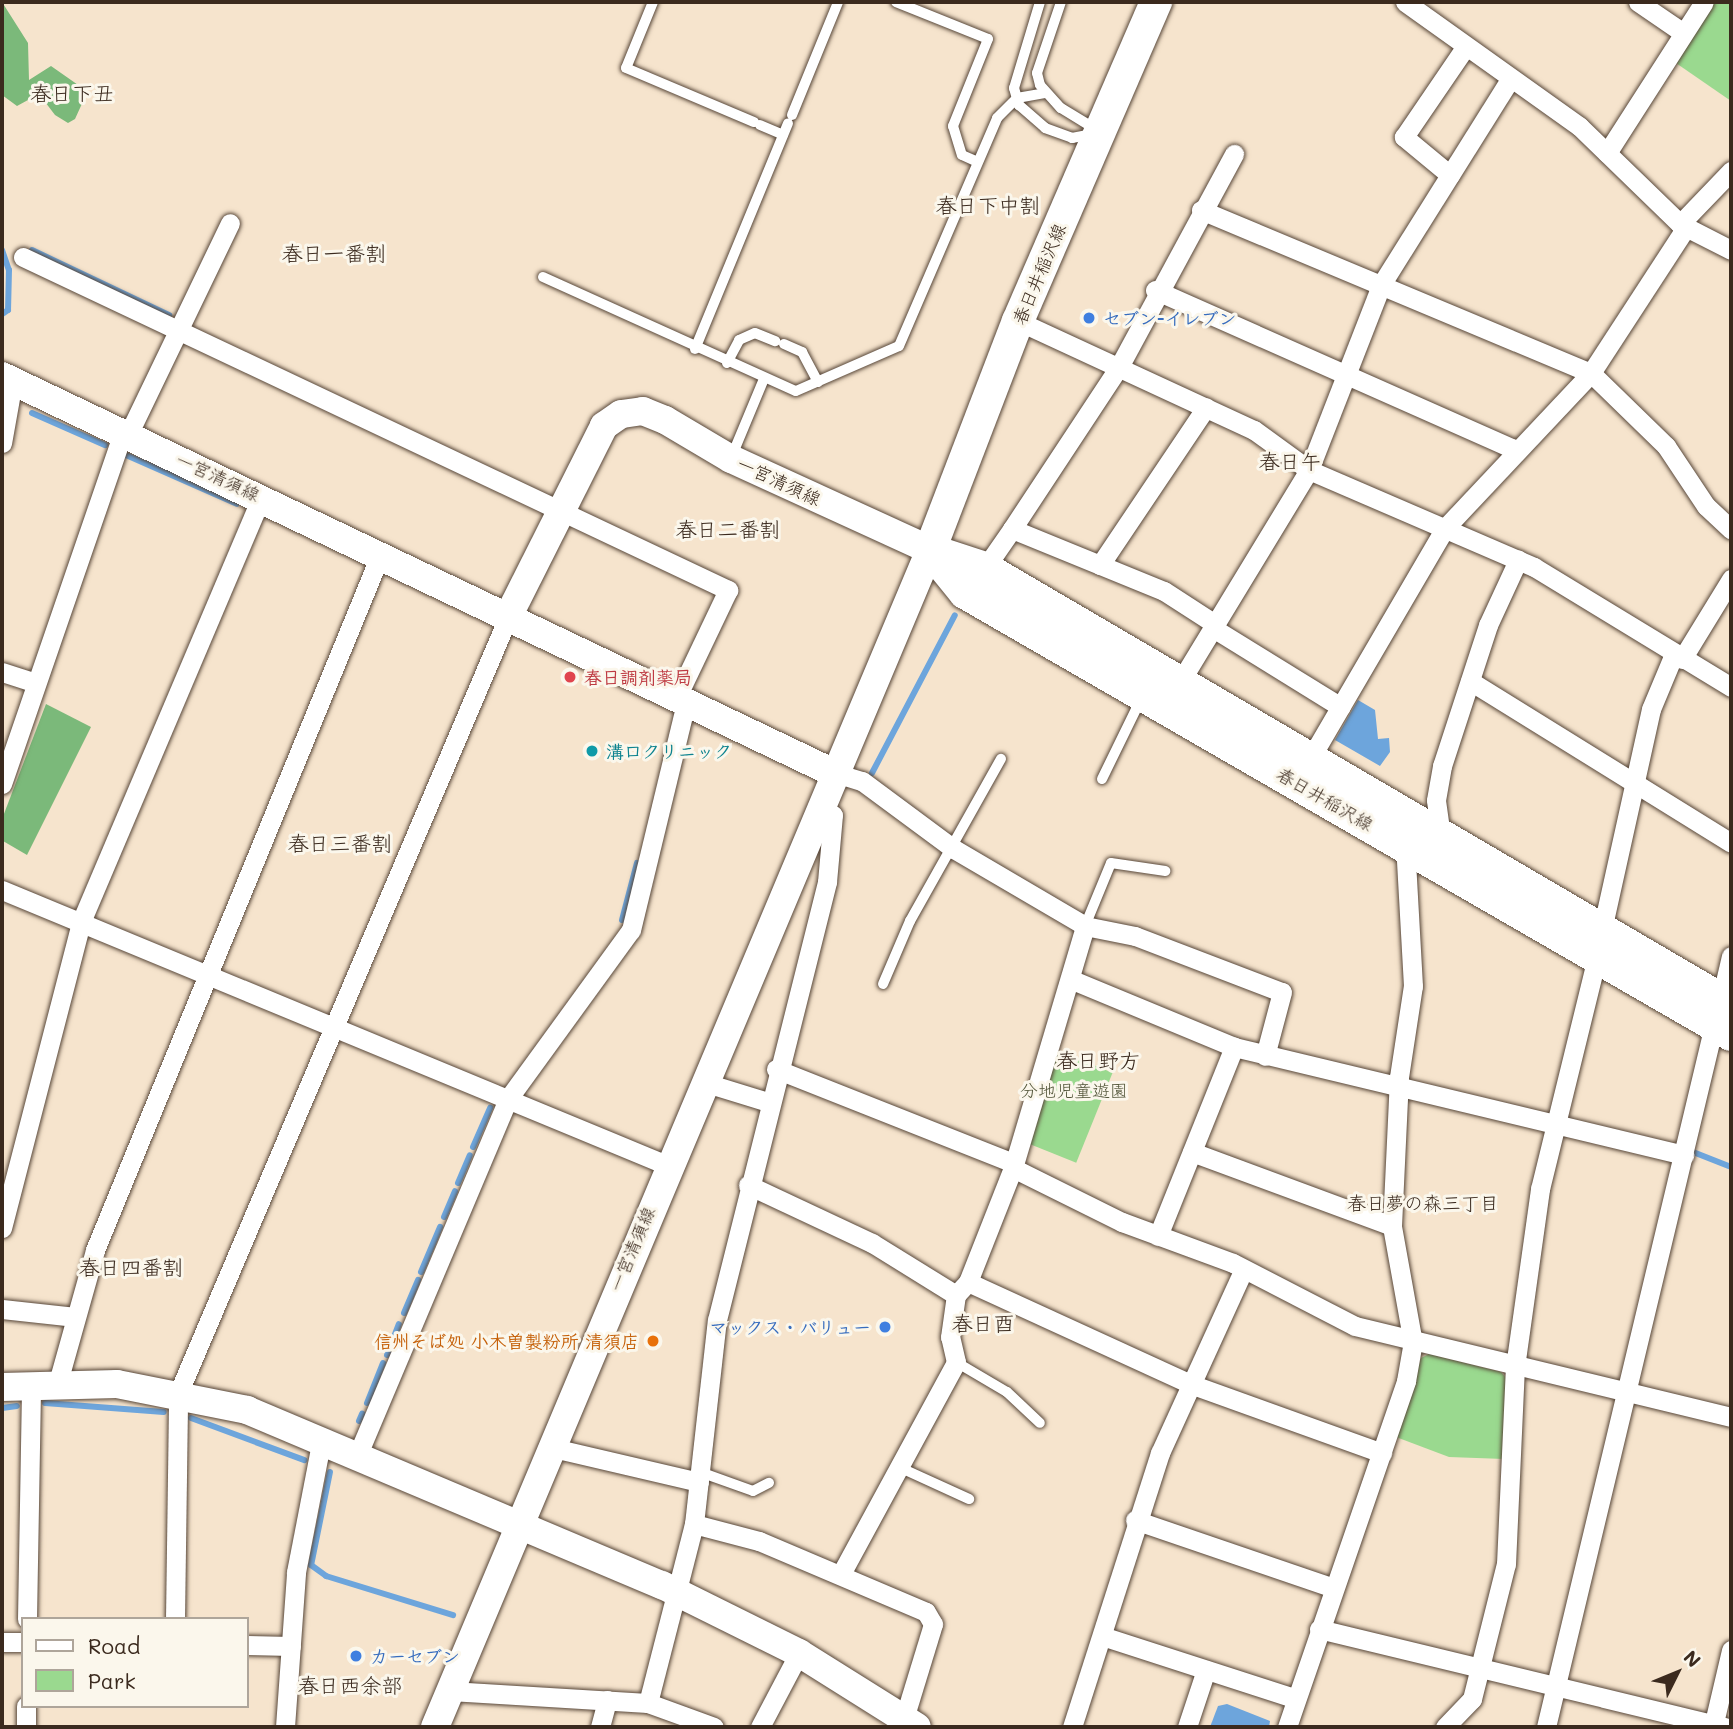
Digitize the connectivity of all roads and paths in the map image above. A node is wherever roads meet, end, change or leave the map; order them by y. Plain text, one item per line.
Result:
1 (653, 2) edge
2 (838, 2) edge
3 (897, 2) edge
4 (1040, 2) edge
5 (1061, 2) edge
6 (1156, 2) edge
7 (1638, 2) edge
8 (1704, 2) edge
9 (1411, 4) edge
10 (1682, 32) junction
11 (1466, 46) junction
12 (1511, 78) junction
13 (1045, 93) junction
14 (1017, 98) junction
15 (1100, 133) junction
16 (783, 135) junction
17 (1607, 153) junction
18 (1234, 154) dead end
19 (978, 162) junction
20 (1731, 171) edge
21 (1450, 175) junction
22 (1200, 210) junction
23 (230, 223) dead end
24 (1683, 226) junction
25 (1731, 250) edge
26 (23, 257) dead end
27 (543, 277) dead end
28 (1381, 285) junction
29 (1155, 290) junction
30 (1018, 321) junction
31 (177, 332) junction
32 (695, 349) junction
33 (727, 363) junction
34 (1120, 365) junction
35 (1349, 373) junction
36 (1591, 373) junction
37 (7, 379) edge
38 (763, 381) junction
39 (818, 382) junction
40 (1206, 407) junction
41 (126, 434) junction
42 (2, 443) edge
43 (1514, 449) junction
44 (731, 459) junction
45 (1310, 470) junction
46 (261, 497) junction
47 (560, 513) junction
48 (1445, 528) junction
49 (1012, 529) junction
50 (1731, 529) edge
51 (930, 550) junction
52 (381, 554) junction
53 (1518, 560) junction
54 (1100, 565) junction
55 (985, 568) junction
56 (1731, 579) edge
57 (509, 615) junction
58 (1214, 626) junction
59 (1678, 656) junction
60 (2, 672) edge
61 (1470, 681) junction
62 (35, 682) junction
63 (1180, 682) junction
64 (1731, 687) edge
65 (1143, 695) junction
66 (682, 697) junction
67 (1341, 706) junction
68 (1001, 759) dead end
69 (1310, 759) junction
70 (832, 772) junction
71 (1102, 779) dead end
72 (2, 784) edge
73 (1638, 785) junction
74 (817, 807) junction
75 (1441, 836) junction
76 (1731, 843) edge
77 (1405, 844) junction
78 (954, 849) junction
79 (1165, 871) dead end
80 (2, 890) edge
81 (81, 922) junction
82 (1085, 926) junction
83 (1600, 943) junction
84 (1731, 956) edge
85 (205, 974) junction
86 (1070, 979) junction
87 (883, 984) dead end
88 (1724, 1016) edge
89 (336, 1028) junction
90 (1234, 1047) junction
91 (1265, 1056) junction
92 (776, 1069) junction
93 (702, 1082) junction
94 (1401, 1091) junction
95 (508, 1099) junction
96 (768, 1102) junction
97 (1554, 1126) junction
98 (1192, 1152) junction
99 (1684, 1156) junction
100 (667, 1165) junction
101 (1014, 1166) junction
102 (748, 1185) junction
103 (1392, 1226) junction
104 (2, 1228) edge
105 (1158, 1236) junction
106 (1242, 1273) junction
107 (962, 1288) junction
108 (2, 1308) edge
109 (76, 1317) junction
110 (1413, 1343) junction
111 (956, 1362) junction
112 (1515, 1367) junction
113 (45, 1383) junction
114 (1193, 1385) junction
115 (2, 1387) edge
116 (1626, 1393) junction
117 (178, 1394) junction
118 (1731, 1417) edge
119 (1040, 1423) dead end
120 (322, 1438) junction
121 (550, 1447) junction
122 (1381, 1453) junction
123 (358, 1454) junction
124 (901, 1468) junction
125 (700, 1477) junction
126 (769, 1483) dead end
127 (969, 1499) dead end
128 (1135, 1520) junction
129 (694, 1524) junction
130 (517, 1525) junction
131 (841, 1574) junction
132 (1334, 1588) junction
133 (676, 1592) junction
134 (27, 1617) edge
135 (175, 1617) edge
136 (1319, 1629) junction
137 (1102, 1636) junction
138 (2, 1642) edge
139 (21, 1642) edge
140 (248, 1645) edge
141 (291, 1646) junction
142 (1731, 1650) edge
143 (799, 1653) junction
144 (1480, 1668) junction
145 (1206, 1670) junction
146 (1559, 1686) junction
147 (450, 1692) junction
148 (1294, 1698) junction
149 (607, 1700) junction
150 (648, 1703) junction
151 (26, 1708) edge
152 (911, 1724) edge
153 (1717, 1726) edge
154 (26, 1727) edge
155 (285, 1727) edge
156 (435, 1727) edge
157 (600, 1727) edge
158 (714, 1727) edge
159 (760, 1727) edge
160 (1072, 1727) edge
161 (1187, 1727) edge
162 (1287, 1727) edge
163 (1445, 1727) edge
164 (1546, 1727) edge

1 - 16 lane
2 - 16 lane
3 - 19 lane
4 - 14 lane
5 - 13 lane
6 - 15 main road, 春日井稲沢線
7 - 10 street
8 - 10 street
9 - 11 street
10 - 17 street
11 - 12 street
11 - 21 street
12 - 17 street
12 - 21 street
13 - 14 lane
13 - 15 lane
14 - 15 lane
14 - 19 lane
15 - 30 main road, 春日井稲沢線
16 - 32 lane
17 - 24 street
18 - 22 street
19 - 39 lane
20 - 24 street
21 - 28 street
22 - 28 street
22 - 29 street
23 - 31 street
24 - 25 street
24 - 36 street
26 - 31 street
27 - 32 lane
28 - 35 street
28 - 36 street
29 - 34 street
29 - 35 street
30 - 34 street
30 - 51 main road, 春日井稲沢線
31 - 41 street
31 - 47 street
32 - 33 lane
33 - 38 lane
33 - 39 lane
34 - 40 street
34 - 49 street
35 - 43 street
35 - 45 street
36 - 43 street
36 - 50 street
37 - 41 main road, 一宮清須線
37 - 42 street
38 - 39 lane
38 - 44 lane
40 - 45 street
40 - 54 street
41 - 46 main road, 一宮清須線
41 - 62 street
43 - 48 street
44 - 47 main road, 一宮清須線
44 - 51 main road, 一宮清須線
45 - 48 street
45 - 58 street
46 - 52 main road, 一宮清須線
46 - 81 street
47 - 57 main road, 一宮清須線
47 - 66 street
48 - 53 street
48 - 67 street
49 - 54 street
49 - 55 street
51 - 55 main road, 春日井稲沢線
51 - 65 main road, 春日井稲沢線
51 - 70 main road, 一宮清須線
52 - 57 main road, 一宮清須線
52 - 85 street
53 - 59 street
53 - 61 street
54 - 58 street
55 - 63 main road, 春日井稲沢線
56 - 59 street
57 - 66 main road, 一宮清須線
57 - 89 street
58 - 63 street
58 - 67 street
59 - 64 street
59 - 73 street
60 - 62 street
61 - 73 street
61 - 75 street
62 - 72 street
63 - 69 main road, 春日井稲沢線
65 - 71 lane
65 - 77 main road, 春日井稲沢線
66 - 70 main road, 一宮清須線
66 - 95 street
67 - 69 street
68 - 78 lane
69 - 75 main road, 春日井稲沢線
70 - 74 main road, 一宮清須線
70 - 78 street
73 - 76 street
73 - 83 street
74 - 92 street
74 - 93 main road, 一宮清須線
75 - 83 main road, 春日井稲沢線
77 - 83 main road, 春日井稲沢線
77 - 94 street
78 - 82 street
78 - 87 lane
79 - 82 lane
80 - 81 street
81 - 85 street
81 - 104 street
82 - 86 street
82 - 91 street
83 - 88 main road, 春日井稲沢線
83 - 97 street
84 - 88 street
85 - 89 street
85 - 109 street
86 - 90 street
86 - 101 street
88 - 99 street
89 - 95 street
89 - 117 street
90 - 91 street
90 - 98 street
91 - 94 street
92 - 96 street
92 - 101 street
93 - 96 street
93 - 100 main road, 一宮清須線
94 - 97 street
94 - 103 street
95 - 100 street
95 - 123 street
96 - 102 street
97 - 99 street
97 - 112 street
98 - 103 street
98 - 105 street
99 - 116 street
100 - 121 main road, 一宮清須線
101 - 105 street
101 - 107 street
102 - 107 street
102 - 125 street
103 - 110 street
105 - 106 street
106 - 110 street
106 - 114 street
107 - 111 street
107 - 114 street
108 - 109 street
109 - 113 street
110 - 112 street
110 - 122 street
111 - 119 lane
111 - 124 street
112 - 116 street
112 - 144 street
113 - 115 main road
113 - 117 main road
113 - 134 street
114 - 122 street
114 - 128 street
116 - 118 street
116 - 146 street
117 - 120 main road
117 - 135 street
120 - 123 main road
120 - 141 street
121 - 125 street
121 - 130 main road, 一宮清須線
122 - 132 street
123 - 130 main road
124 - 127 lane
124 - 131 street
125 - 126 lane
125 - 129 street
128 - 132 street
128 - 137 street
129 - 131 street
129 - 133 street
130 - 133 main road
130 - 147 main road, 一宮清須線
131 - 152 street
132 - 136 street
133 - 143 main road
133 - 150 street
136 - 144 street
136 - 148 street
137 - 145 street
137 - 160 street
138 - 139 street
140 - 141 street
141 - 155 street
142 - 153 street
143 - 152 main road
143 - 159 street
144 - 146 street
144 - 163 street
145 - 148 street
145 - 161 street
146 - 153 street
146 - 164 street
147 - 149 street
147 - 156 main road, 一宮清須線
148 - 162 street
149 - 150 street
149 - 157 street
150 - 158 street
151 - 154 street

